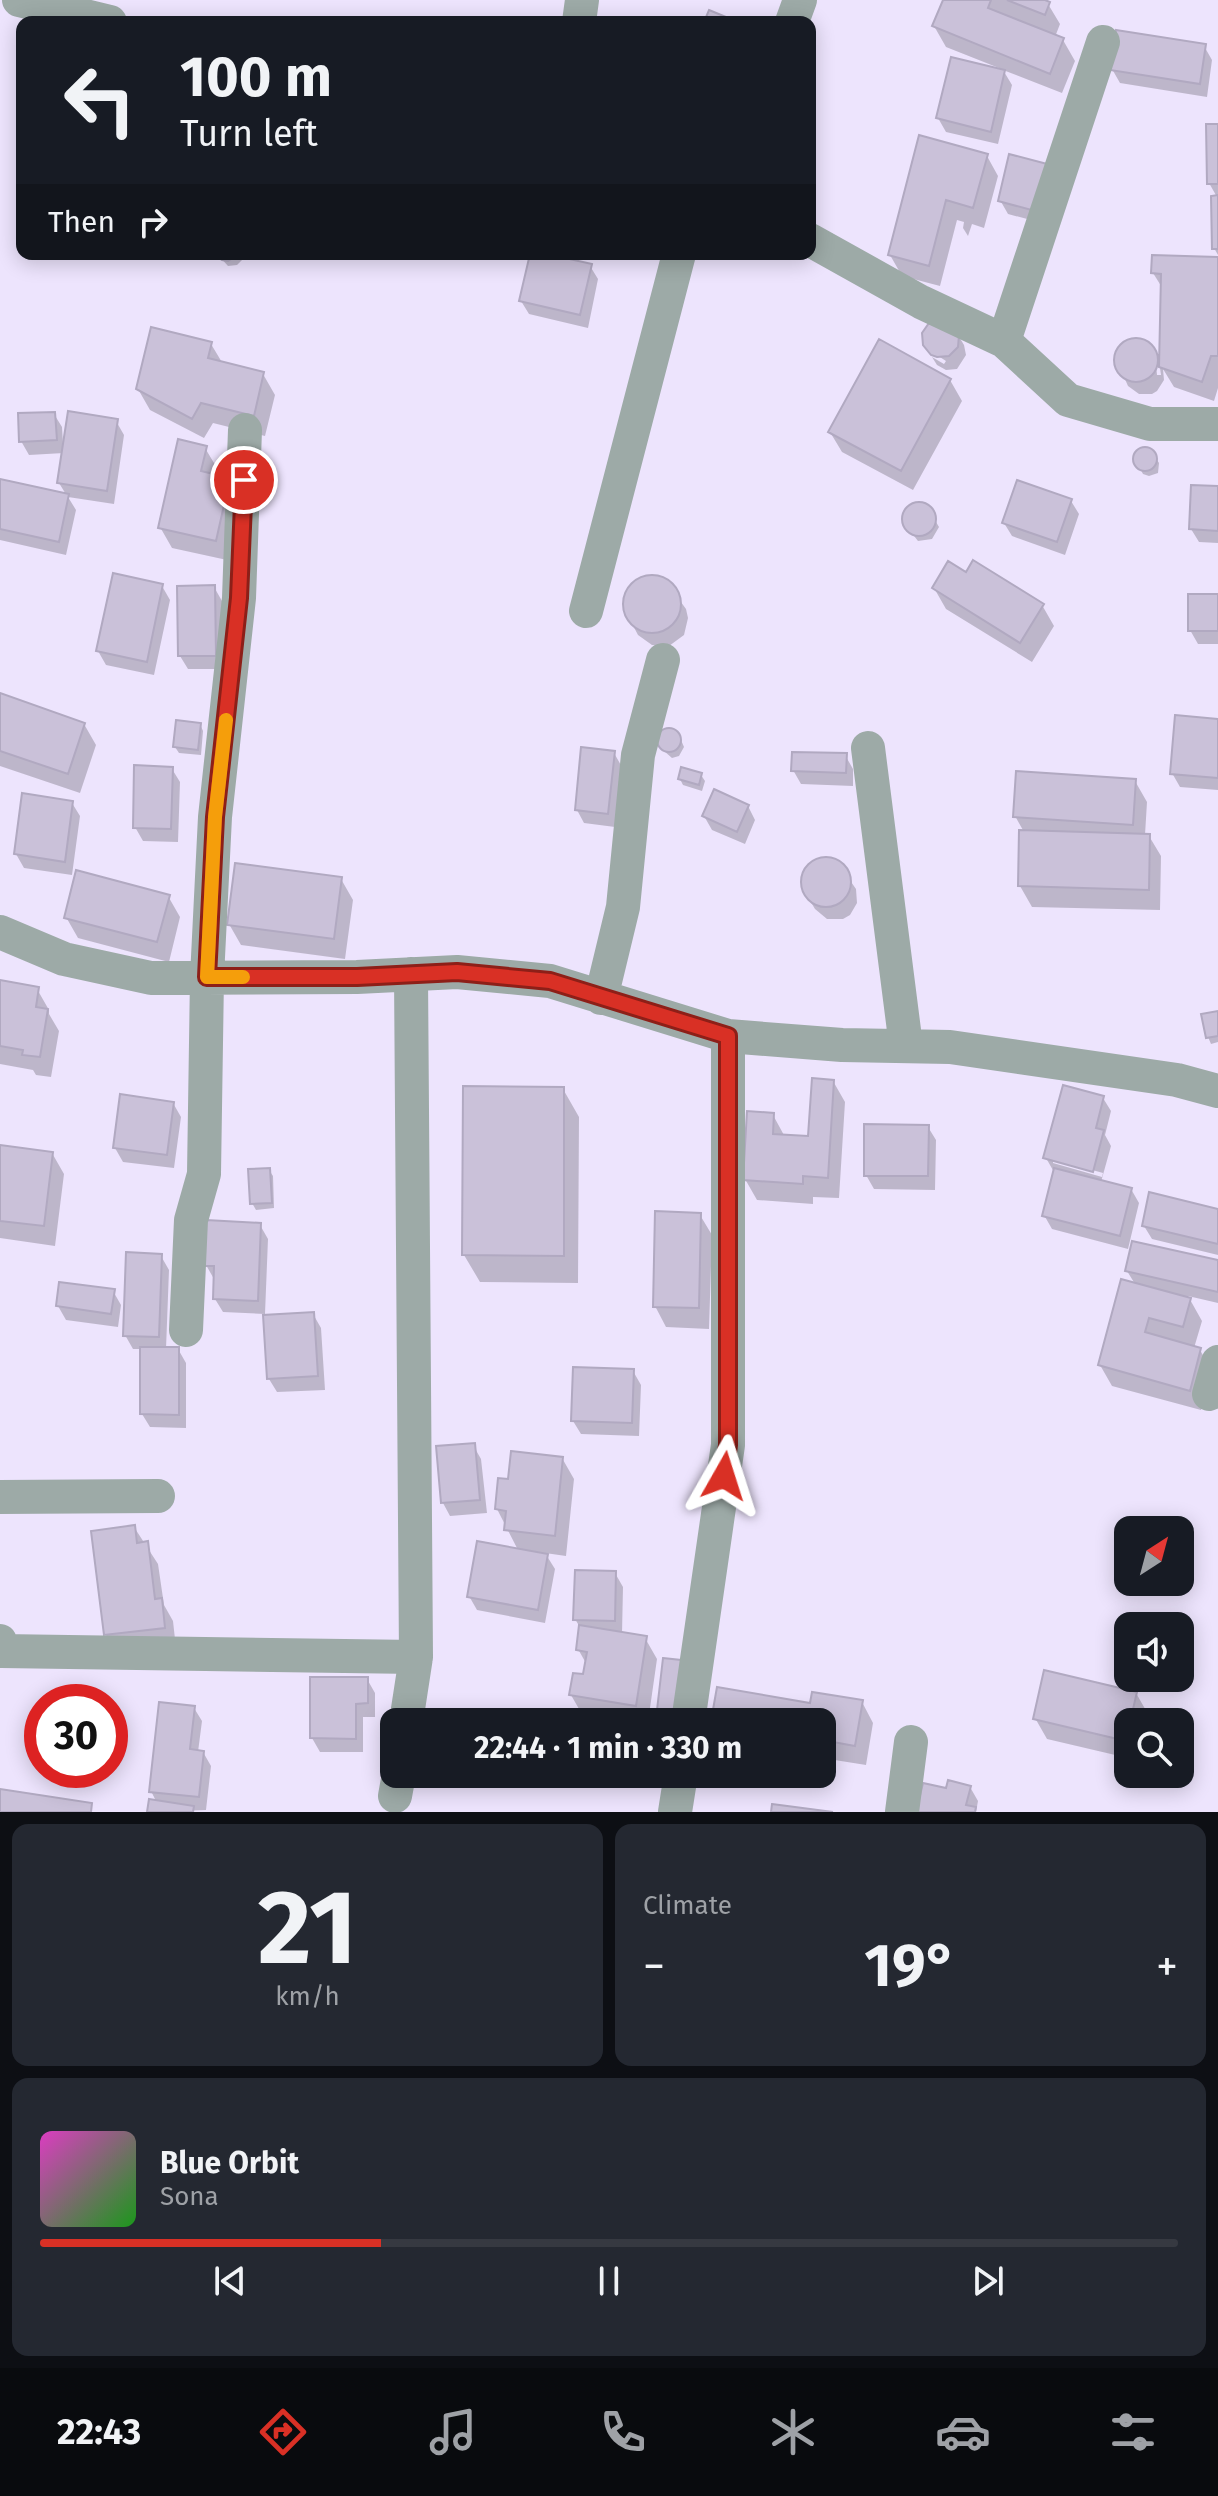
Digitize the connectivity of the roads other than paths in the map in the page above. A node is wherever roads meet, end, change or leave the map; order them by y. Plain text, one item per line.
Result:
1 (19, 0) edge
2 (85, 16) edge
3 (1103, 42) dead end
4 (816, 243) edge
5 (677, 260) edge
6 (1004, 341) junction
7 (1218, 424) edge
8 (245, 430) dead end
9 (586, 611) dead end
10 (663, 660) dead end
11 (868, 748) dead end
12 (0, 932) edge
13 (411, 974) junction
14 (207, 977) junction
15 (601, 998) junction
16 (728, 1036) junction
17 (906, 1046) junction
18 (1218, 1091) edge
19 (186, 1330) dead end
20 (158, 1496) dead end
21 (0, 1497) edge
22 (0, 1641) edge
23 (416, 1657) junction
24 (408, 1708) edge
25 (690, 1708) edge
26 (911, 1742) dead end
27 (679, 1788) edge
28 (675, 1812) edge
29 (902, 1812) edge

1 - 2 street
3 - 6 street
4 - 6 street
5 - 9 street
6 - 7 street
8 - 14 street
10 - 15 street
11 - 17 street
12 - 14 street
13 - 14 street
13 - 15 street
13 - 23 street
14 - 19 street
15 - 16 street
16 - 17 street
16 - 25 street
17 - 18 street
20 - 21 street
22 - 23 street
23 - 24 street
26 - 29 street
27 - 28 street

